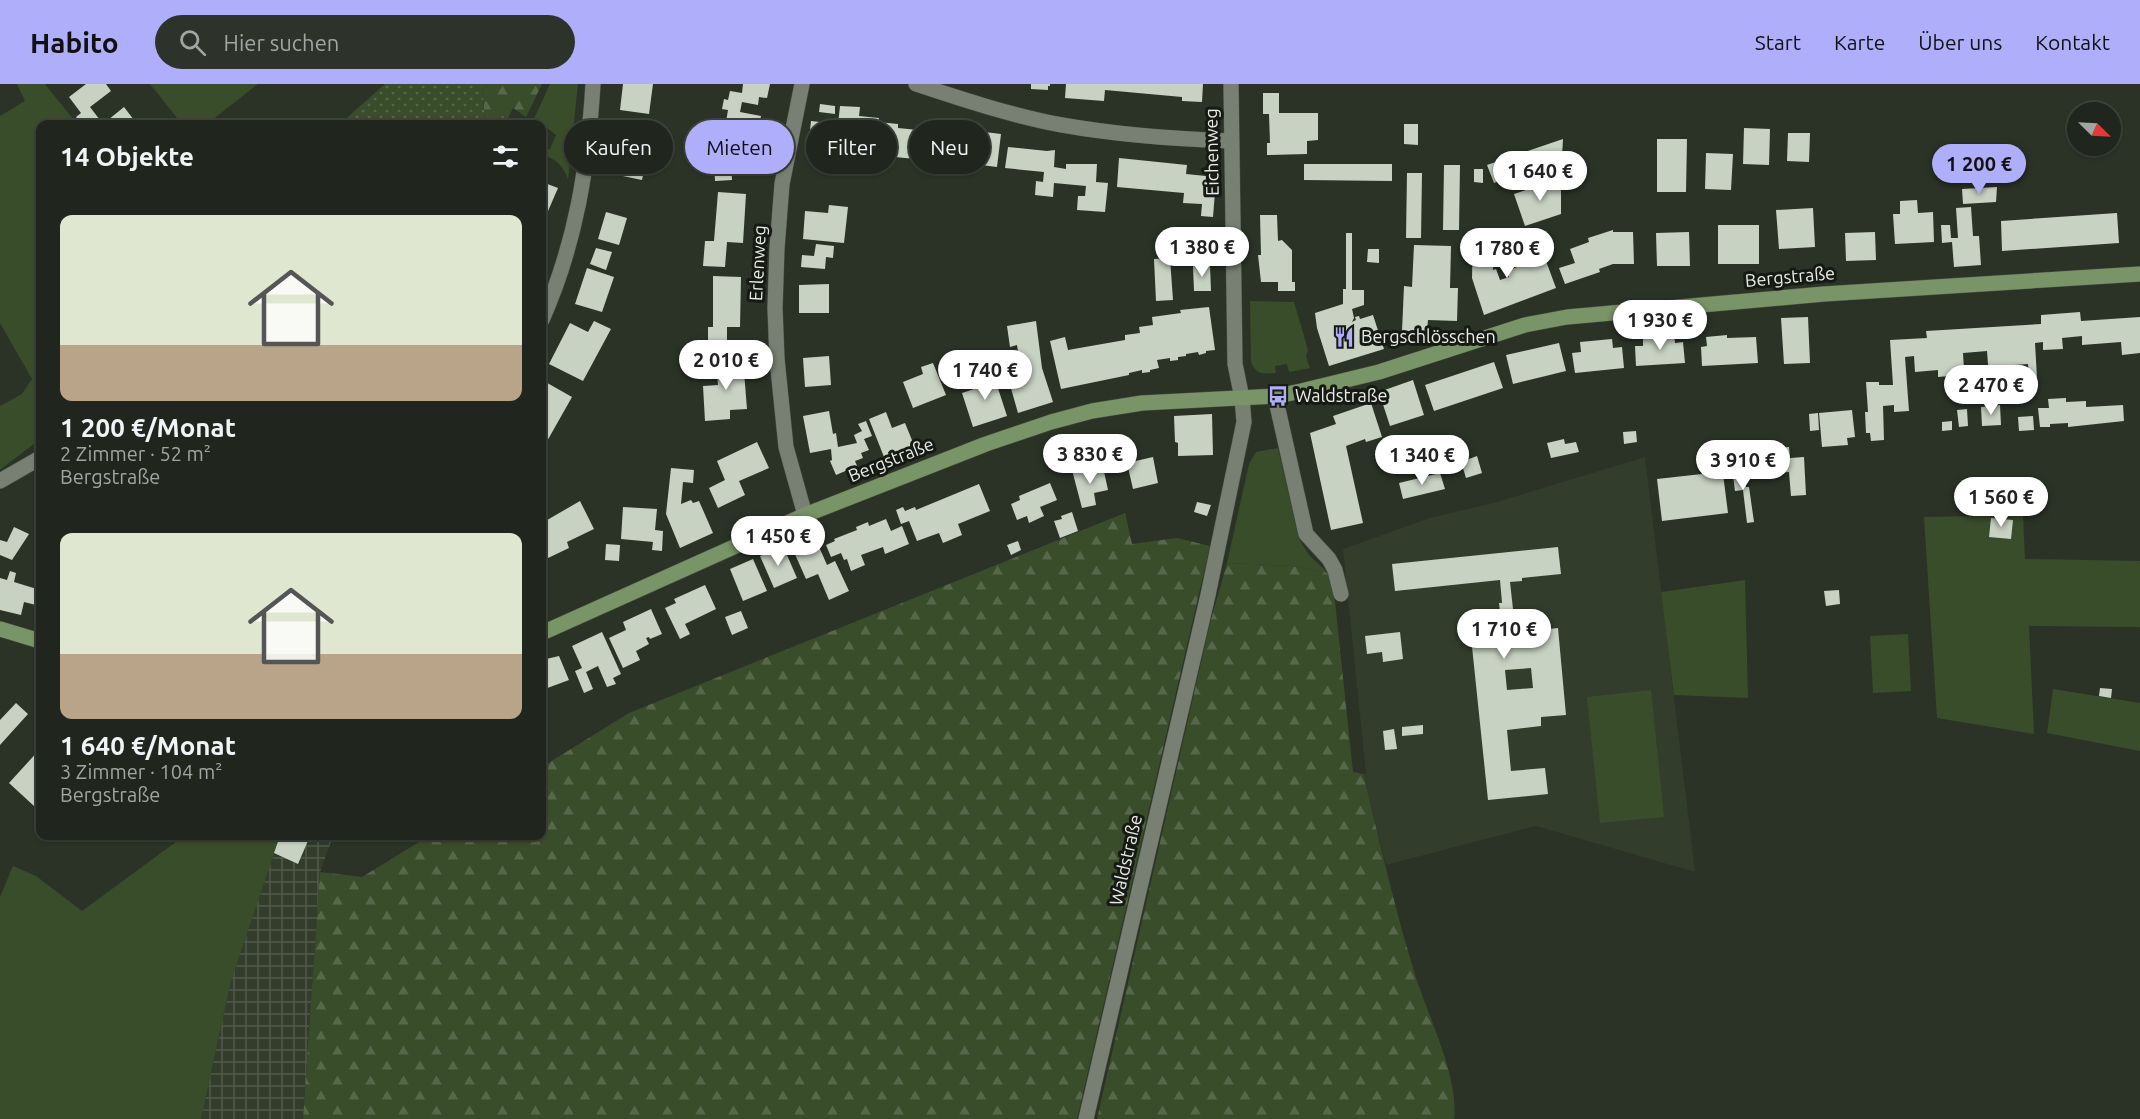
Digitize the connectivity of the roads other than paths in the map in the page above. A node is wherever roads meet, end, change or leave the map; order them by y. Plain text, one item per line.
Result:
1 (593, 84) edge
2 (802, 84) edge
3 (916, 84) edge
4 (1231, 84) edge
5 (1231, 141) junction
6 (2140, 274) edge
7 (546, 310) edge
8 (1275, 396) junction
9 (1242, 398) junction
10 (36, 460) edge
11 (0, 481) edge
12 (805, 515) junction
13 (1341, 594) dead end
14 (0, 629) edge
15 (546, 631) edge
16 (36, 640) edge
17 (1086, 1119) edge

1 - 7 street
2 - 12 street, Erlenweg
3 - 5 street
4 - 5 street, Eichenweg
5 - 9 street, Eichenweg
6 - 8 street, Bergstraße
8 - 9 street, Bergstraße
8 - 13 street
9 - 12 street, Bergstraße
9 - 17 street, Waldstraße
10 - 11 street
12 - 15 street, Bergstraße
14 - 16 street

